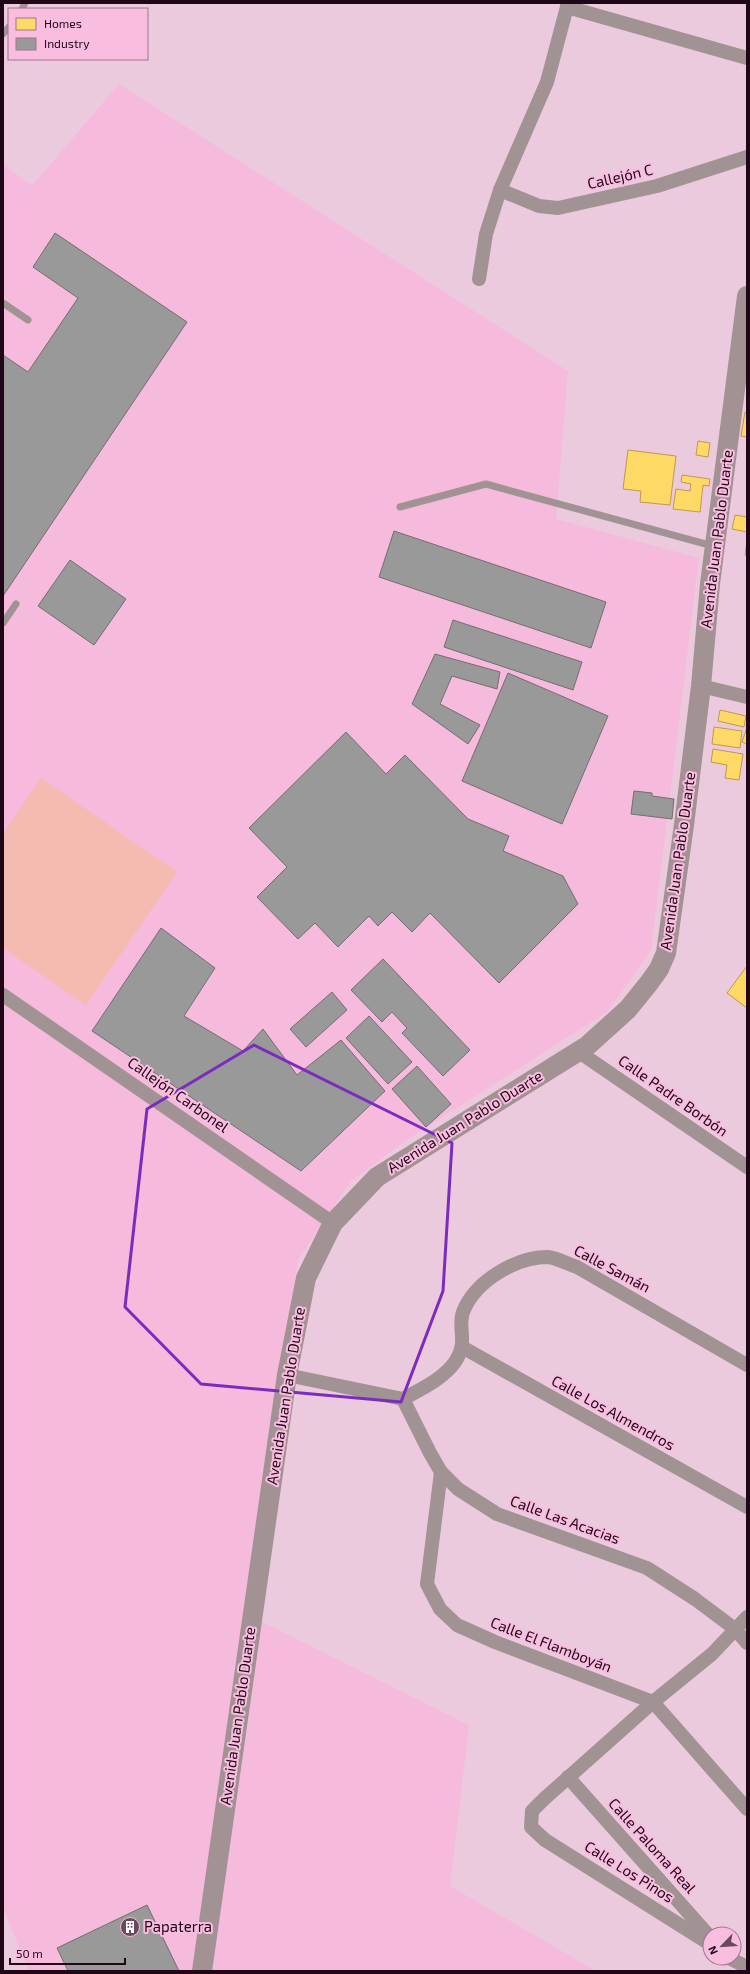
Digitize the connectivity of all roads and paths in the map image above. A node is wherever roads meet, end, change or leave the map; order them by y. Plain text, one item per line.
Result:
1 (567, 5) edge
2 (747, 58) edge
3 (747, 157) edge
4 (500, 190) junction
5 (479, 279) dead end
6 (747, 296) edge
7 (3, 303) edge
8 (28, 320) dead end
9 (400, 507) dead end
10 (715, 547) junction
11 (16, 604) dead end
12 (3, 622) edge
13 (701, 686) junction
14 (747, 697) edge
15 (3, 994) edge
16 (579, 1052) junction
17 (747, 1167) edge
18 (333, 1223) junction
19 (462, 1347) junction
20 (747, 1365) edge
21 (287, 1375) junction
22 (403, 1399) junction
23 (441, 1472) junction
24 (747, 1507) edge
25 (747, 1617) edge
26 (736, 1628) junction
27 (747, 1643) edge
28 (653, 1702) junction
29 (568, 1777) junction
30 (747, 1809) edge
31 (702, 1928) edge
32 (702, 1939) edge
33 (202, 1971) edge

1 - 2 street
1 - 4 street
3 - 4 street, Callejón C
4 - 5 street
6 - 10 main road, Avenida Juan Pablo Duarte
7 - 8 lane
9 - 10 lane
10 - 13 main road, Avenida Juan Pablo Duarte
11 - 12 lane
13 - 14 street
13 - 16 main road, Avenida Juan Pablo Duarte
15 - 18 street, Callejón Carbonel
16 - 17 street, Calle Padre Borbón
16 - 18 main road, Avenida Juan Pablo Duarte
18 - 21 main road, Avenida Juan Pablo Duarte
19 - 20 street, Calle Samán
19 - 22 street, Calle Samán
19 - 24 street, Calle Los Almendros
21 - 22 street
21 - 33 main road, Avenida Juan Pablo Duarte
22 - 23 street, Calle Las Acacias
23 - 26 street, Calle Las Acacias
23 - 28 street, Calle El Flamboyán
25 - 26 street
26 - 27 street, Calle Las Acacias
26 - 28 street
28 - 29 street
28 - 30 street, Calle El Flamboyán
29 - 31 street, Calle Paloma Real
29 - 32 street, Calle Los Pinos

